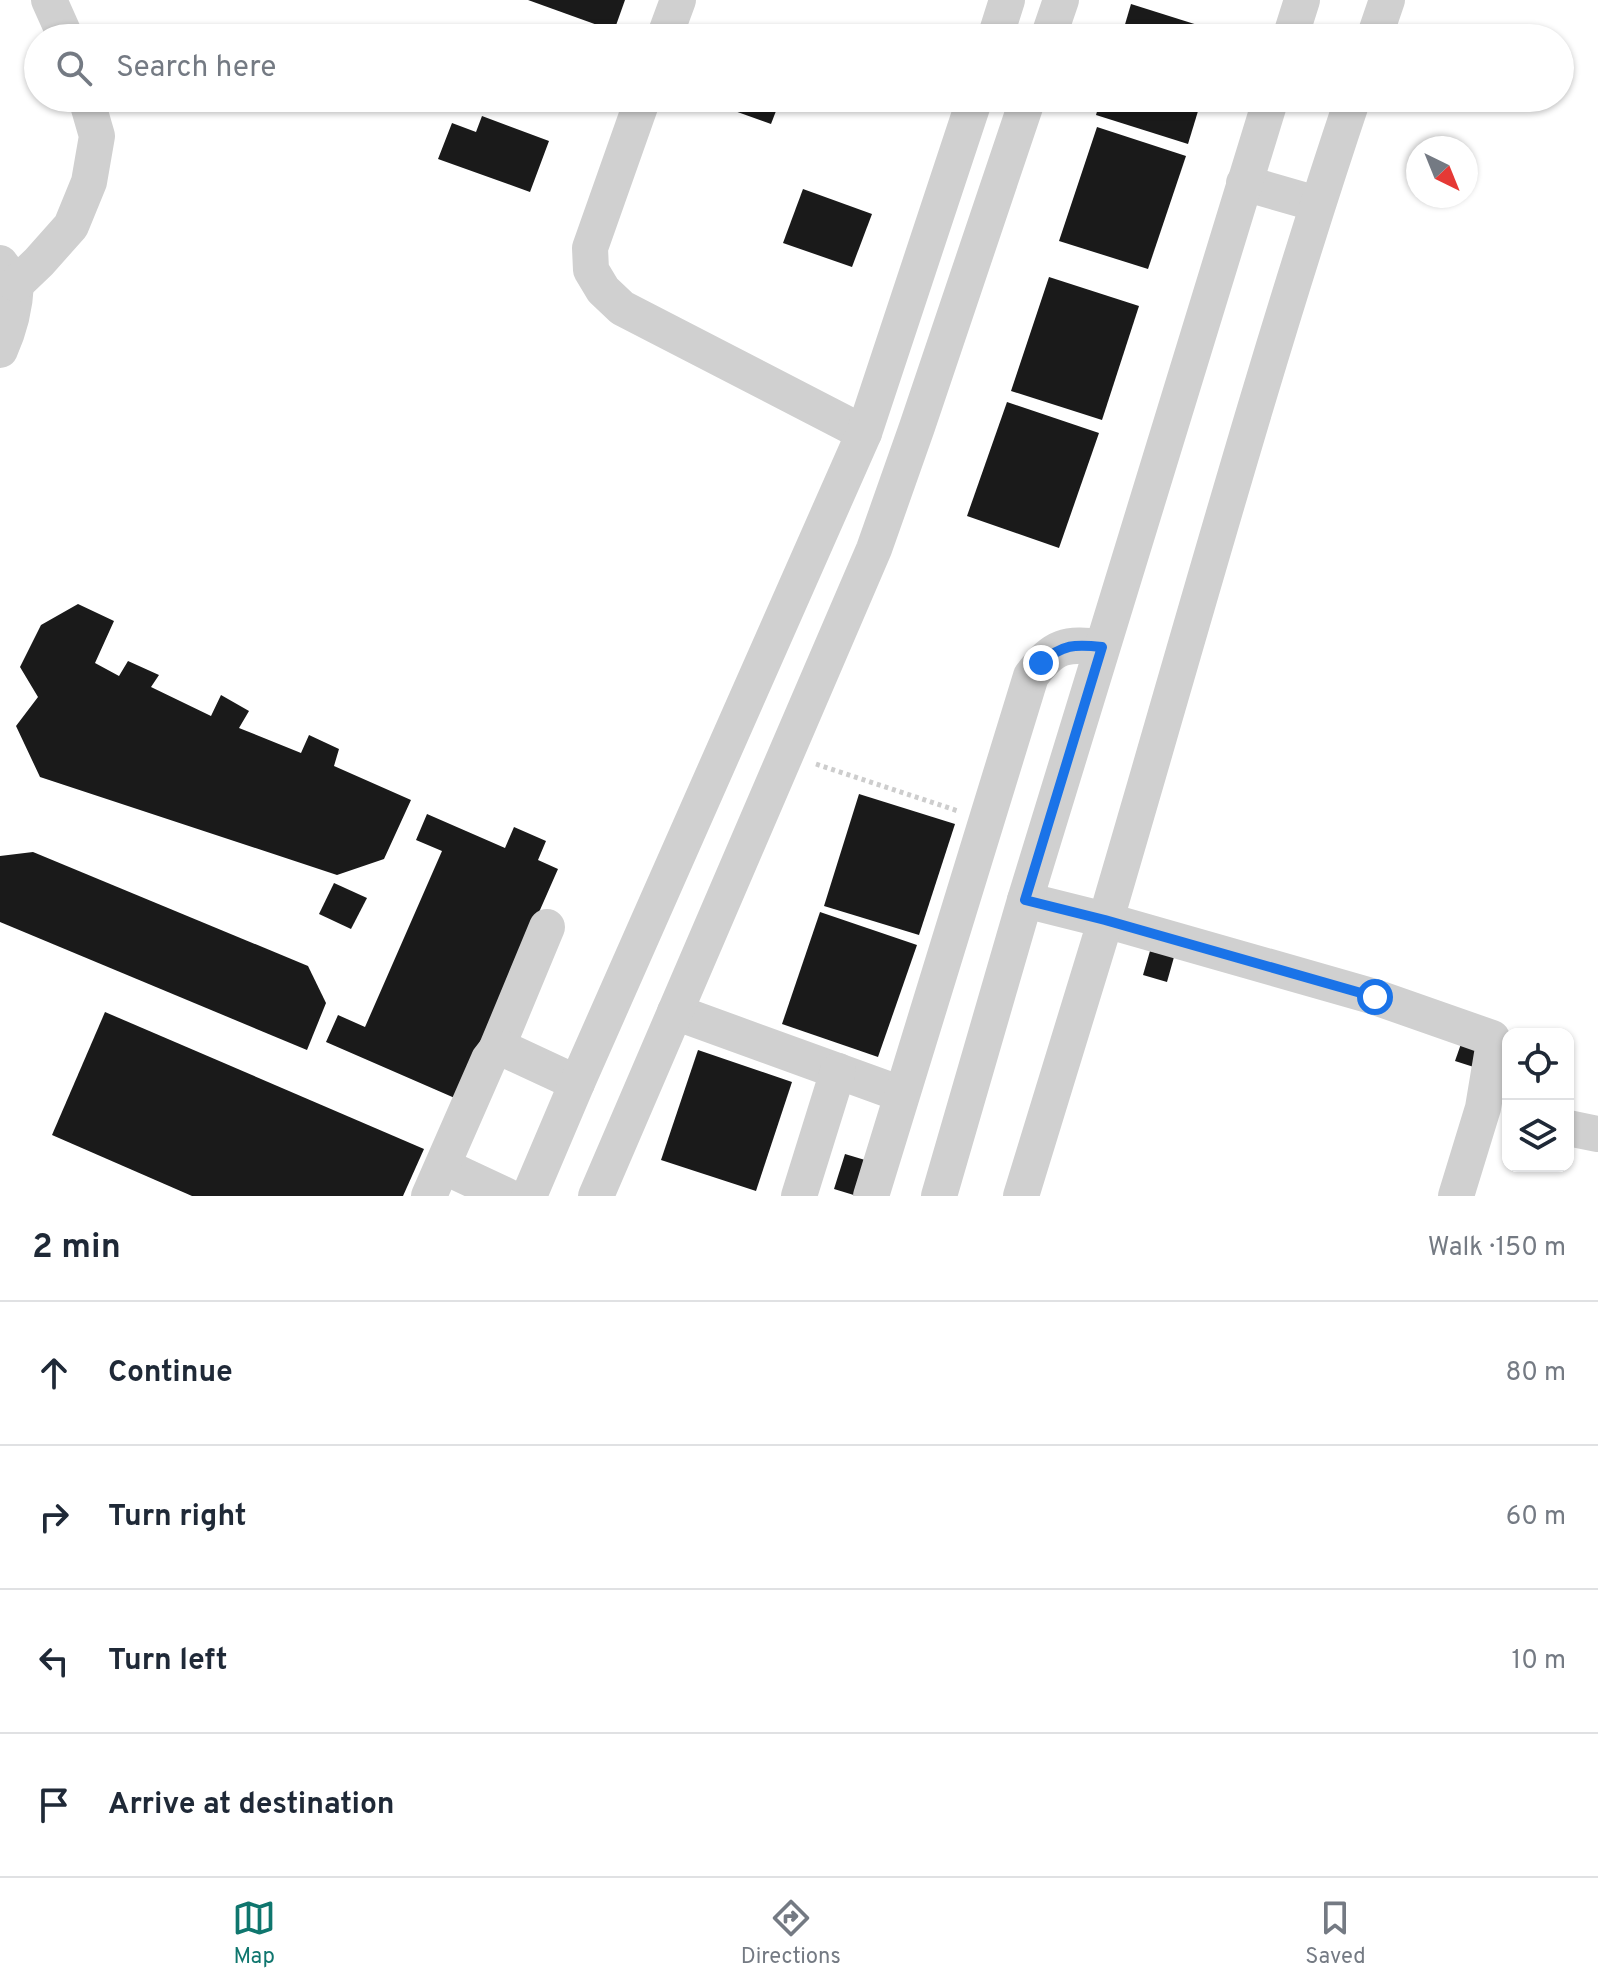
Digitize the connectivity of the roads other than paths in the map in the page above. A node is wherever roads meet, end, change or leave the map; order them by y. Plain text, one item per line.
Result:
1 (49, 0) edge
2 (678, 0) edge
3 (1007, 0) edge
4 (1061, 0) edge
5 (1302, 0) edge
6 (1387, 0) edge
7 (60, 24) edge
8 (669, 24) edge
9 (999, 24) edge
10 (1053, 24) edge
11 (1294, 24) edge
12 (1379, 24) edge
13 (90, 112) edge
14 (638, 112) edge
15 (970, 112) edge
16 (1023, 112) edge
17 (1267, 112) edge
18 (1348, 112) edge
19 (1244, 183) junction
20 (1317, 204) junction
21 (8, 273) edge
22 (0, 350) edge
23 (864, 433) junction
24 (1102, 647) junction
25 (1025, 900) junction
26 (1105, 920) junction
27 (547, 927) dead end
28 (675, 1012) junction
29 (496, 1050) junction
30 (838, 1071) junction
31 (577, 1083) junction
32 (901, 1094) junction
33 (1496, 1111) edge
34 (1574, 1129) edge
35 (1598, 1134) edge
36 (436, 1181) edge
37 (606, 1193) edge
38 (507, 1196) edge
39 (529, 1196) edge
40 (799, 1196) edge
41 (871, 1196) edge
42 (939, 1196) edge
43 (1021, 1196) edge
44 (1456, 1196) edge

1 - 7 street
2 - 8 street
3 - 9 street
4 - 10 street
5 - 11 street
6 - 12 street
13 - 21 street
14 - 23 street
15 - 23 street
16 - 28 street
17 - 19 street
18 - 20 street
19 - 20 street
19 - 24 street
20 - 26 street
21 - 22 street
23 - 31 street
24 - 25 street
24 - 32 street
25 - 26 street
25 - 42 street
26 - 33 street
26 - 43 street
27 - 29 street
28 - 30 street
28 - 37 street
29 - 31 street
29 - 36 street
30 - 32 street
30 - 40 street
31 - 39 street
32 - 41 street
33 - 44 street
34 - 35 street
36 - 38 street

